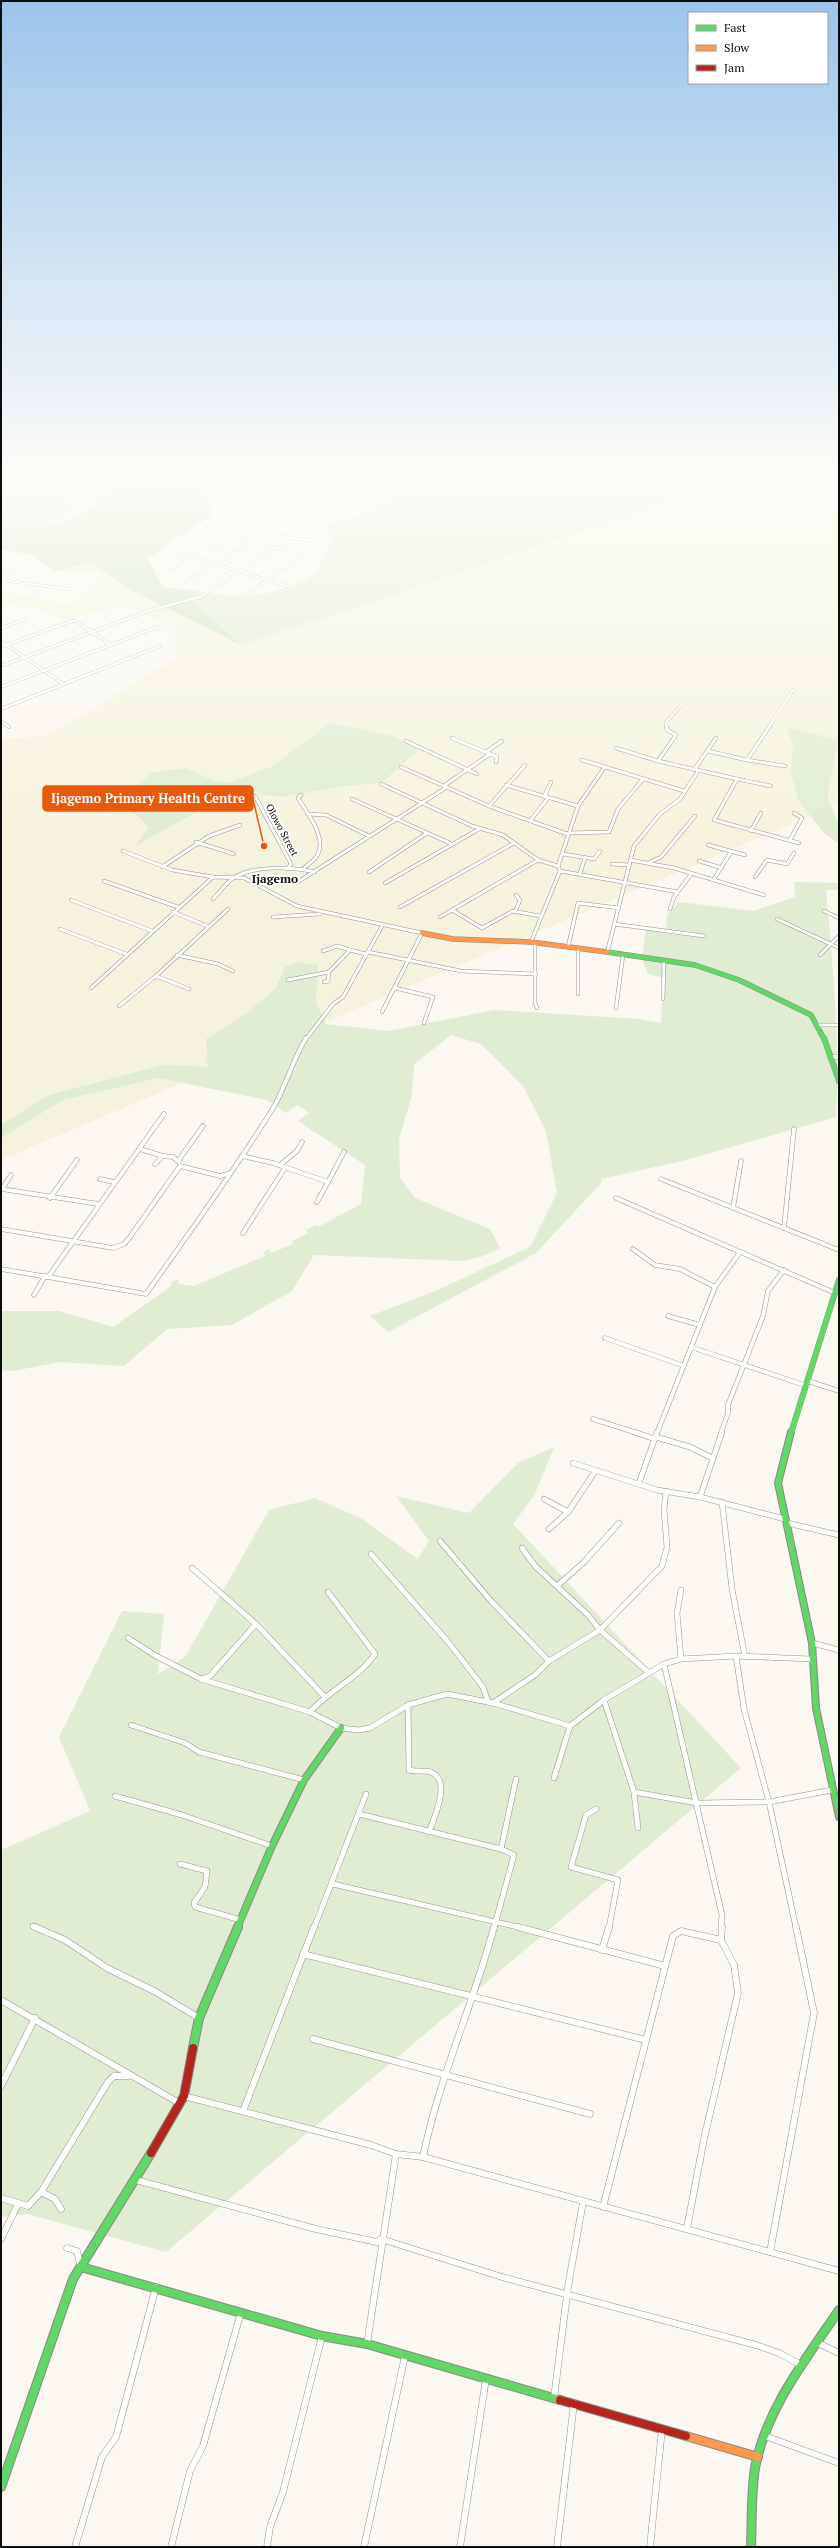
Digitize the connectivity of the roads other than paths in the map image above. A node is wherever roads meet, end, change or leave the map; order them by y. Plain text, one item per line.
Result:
1 (204, 593) edge
2 (27, 619) dead end
3 (1, 628) edge
4 (157, 628) dead end
5 (92, 632) junction
6 (1, 641) edge
7 (6, 645) junction
8 (111, 645) junction
9 (160, 646) dead end
10 (1, 647) edge
11 (24, 658) junction
12 (1, 666) edge
13 (43, 671) junction
14 (64, 684) junction
15 (1, 687) edge
16 (793, 690) dead end
17 (1, 708) edge
18 (679, 708) dead end
19 (1, 721) edge
20 (9, 727) dead end
21 (452, 738) dead end
22 (716, 738) dead end
23 (406, 741) dead end
24 (502, 741) dead end
25 (616, 748) dead end
26 (708, 751) junction
27 (486, 752) junction
28 (490, 754) junction
29 (582, 760) dead end
30 (747, 760) junction
31 (658, 761) junction
32 (496, 762) dead end
33 (525, 765) dead end
34 (785, 766) dead end
35 (401, 767) dead end
36 (604, 768) junction
37 (468, 770) junction
38 (696, 770) junction
39 (477, 774) dead end
40 (643, 779) junction
41 (737, 779) junction
42 (552, 782) dead end
43 (381, 784) dead end
44 (506, 785) junction
45 (446, 786) junction
46 (771, 786) dead end
47 (684, 791) junction
48 (300, 795) dead end
49 (255, 796) dead end
50 (546, 797) junction
51 (352, 799) dead end
52 (421, 802) junction
53 (489, 806) junction
54 (578, 806) junction
55 (761, 813) dead end
56 (794, 813) dead end
57 (307, 814) junction
58 (695, 816) dead end
59 (395, 819) junction
60 (530, 821) junction
61 (240, 825) dead end
62 (479, 829) junction
63 (751, 831) junction
64 (427, 833) junction
65 (568, 833) junction
66 (370, 836) junction
67 (790, 840) junction
68 (196, 842) junction
69 (514, 843) junction
70 (799, 843) dead end
71 (452, 844) junction
72 (708, 845) dead end
73 (123, 851) dead end
74 (600, 851) dead end
75 (731, 852) junction
76 (794, 853) dead end
77 (234, 854) dead end
78 (563, 854) junction
79 (745, 855) dead end
80 (586, 858) junction
81 (538, 860) junction
82 (630, 860) junction
83 (699, 861) dead end
84 (649, 862) junction
85 (612, 864) dead end
86 (629, 865) junction
87 (558, 866) junction
88 (162, 867) junction
89 (722, 868) junction
90 (303, 869) junction
91 (287, 870) junction
92 (560, 871) junction
93 (315, 872) junction
94 (369, 872) dead end
95 (580, 873) junction
96 (692, 873) junction
97 (213, 877) junction
98 (236, 877) junction
99 (755, 877) dead end
100 (714, 879) junction
101 (104, 881) dead end
102 (296, 883) dead end
103 (385, 883) dead end
104 (625, 883) junction
105 (678, 892) junction
106 (516, 895) dead end
107 (764, 895) dead end
108 (213, 898) dead end
109 (71, 900) dead end
110 (178, 907) junction
111 (400, 907) dead end
112 (619, 908) junction
113 (228, 909) dead end
114 (670, 909) dead end
115 (452, 910) junction
116 (824, 910) dead end
117 (173, 912) junction
118 (515, 912) junction
119 (326, 914) junction
120 (540, 916) junction
121 (273, 917) dead end
122 (440, 917) dead end
123 (839, 918) edge
124 (777, 919) dead end
125 (614, 924) junction
126 (207, 926) junction
127 (382, 926) junction
128 (60, 929) dead end
129 (152, 931) junction
130 (422, 933) junction
131 (704, 936) dead end
132 (839, 936) edge
133 (533, 942) junction
134 (830, 944) junction
135 (568, 947) junction
136 (578, 948) junction
137 (839, 948) edge
138 (350, 950) junction
139 (324, 951) dead end
140 (367, 953) junction
141 (608, 953) junction
142 (126, 954) junction
143 (177, 954) junction
144 (820, 954) dead end
145 (623, 955) junction
146 (664, 960) junction
147 (408, 961) junction
148 (233, 971) dead end
149 (328, 972) junction
150 (536, 974) junction
151 (156, 976) junction
152 (288, 980) dead end
153 (324, 982) dead end
154 (91, 988) dead end
155 (395, 988) junction
156 (189, 989) dead end
157 (578, 994) dead end
158 (663, 999) dead end
159 (120, 1006) dead end
160 (537, 1008) dead end
161 (616, 1008) dead end
162 (382, 1012) dead end
163 (424, 1023) dead end
164 (818, 1025) junction
165 (839, 1025) edge
166 (829, 1057) junction
167 (839, 1057) edge
168 (839, 1081) edge
169 (164, 1114) dead end
170 (204, 1126) dead end
171 (794, 1129) dead end
172 (302, 1142) dead end
173 (140, 1149) junction
174 (344, 1152) dead end
175 (164, 1156) junction
176 (242, 1156) junction
177 (77, 1160) dead end
178 (178, 1161) junction
179 (741, 1161) dead end
180 (155, 1164) dead end
181 (280, 1165) junction
182 (180, 1166) junction
183 (286, 1168) junction
184 (230, 1173) junction
185 (11, 1175) dead end
186 (220, 1176) junction
187 (100, 1179) dead end
188 (660, 1179) dead end
189 (114, 1182) junction
190 (225, 1182) junction
191 (328, 1182) junction
192 (50, 1198) junction
193 (616, 1198) dead end
194 (317, 1202) dead end
195 (98, 1204) junction
196 (733, 1208) junction
197 (784, 1228) junction
198 (1, 1229) edge
199 (243, 1233) dead end
200 (74, 1240) junction
201 (633, 1249) dead end
202 (839, 1250) edge
203 (740, 1252) junction
204 (1, 1269) edge
205 (784, 1270) junction
206 (46, 1277) junction
207 (839, 1280) edge
208 (715, 1287) junction
209 (835, 1293) junction
210 (34, 1295) dead end
211 (668, 1316) dead end
212 (700, 1325) junction
213 (605, 1338) dead end
214 (691, 1347) junction
215 (744, 1364) junction
216 (684, 1366) junction
217 (807, 1384) junction
218 (839, 1391) edge
219 (593, 1419) dead end
220 (655, 1438) junction
221 (712, 1458) junction
222 (573, 1463) dead end
223 (596, 1470) junction
224 (639, 1483) junction
225 (666, 1491) junction
226 (700, 1497) junction
227 (544, 1499) dead end
228 (722, 1502) junction
229 (568, 1512) junction
230 (786, 1521) junction
231 (619, 1523) dead end
232 (549, 1529) dead end
233 (839, 1535) edge
234 (440, 1541) dead end
235 (522, 1548) dead end
236 (371, 1554) dead end
237 (192, 1568) dead end
238 (558, 1585) junction
239 (681, 1590) dead end
240 (328, 1592) dead end
241 (256, 1624) junction
242 (600, 1630) junction
243 (128, 1638) dead end
244 (812, 1643) junction
245 (839, 1650) edge
246 (736, 1656) junction
247 (745, 1657) junction
248 (681, 1659) junction
249 (811, 1659) junction
250 (549, 1661) junction
251 (664, 1664) junction
252 (648, 1672) junction
253 (201, 1679) junction
254 (325, 1697) junction
255 (604, 1700) junction
256 (491, 1702) junction
257 (408, 1705) junction
258 (310, 1712) junction
259 (131, 1725) dead end
260 (570, 1726) junction
261 (341, 1728) junction
262 (554, 1778) dead end
263 (516, 1779) dead end
264 (304, 1780) junction
265 (832, 1790) junction
266 (634, 1792) junction
267 (366, 1794) dead end
268 (115, 1796) dead end
269 (769, 1802) junction
270 (697, 1803) junction
271 (596, 1809) dead end
272 (360, 1814) junction
273 (839, 1817) edge
274 (638, 1828) dead end
275 (429, 1832) junction
276 (272, 1846) junction
277 (501, 1849) junction
278 (180, 1864) dead end
279 (333, 1884) junction
280 (241, 1920) junction
281 (496, 1921) junction
282 (33, 1926) dead end
283 (721, 1940) junction
284 (602, 1950) junction
285 (304, 1954) junction
286 (665, 1966) junction
287 (472, 1997) junction
288 (1, 2000) edge
289 (35, 2018) junction
290 (200, 2018) junction
291 (313, 2039) dead end
292 (646, 2040) junction
293 (444, 2075) junction
294 (128, 2076) junction
295 (1, 2086) edge
296 (184, 2096) junction
297 (179, 2104) junction
298 (243, 2111) junction
299 (590, 2114) dead end
300 (396, 2154) junction
301 (423, 2158) junction
302 (136, 2180) junction
303 (41, 2192) junction
304 (1, 2198) edge
305 (583, 2202) junction
306 (18, 2204) junction
307 (603, 2207) junction
308 (61, 2209) dead end
309 (687, 2228) junction
310 (1, 2239) edge
311 (381, 2239) junction
312 (67, 2248) dead end
313 (770, 2252) junction
314 (81, 2267) junction
315 (839, 2271) edge
316 (156, 2286) junction
317 (567, 2294) junction
318 (839, 2310) edge
319 (241, 2312) junction
320 (322, 2336) junction
321 (818, 2343) junction
322 (367, 2344) junction
323 (839, 2353) edge
324 (405, 2356) junction
325 (802, 2366) junction
326 (486, 2379) junction
327 (554, 2398) junction
328 (574, 2403) junction
329 (662, 2429) junction
330 (765, 2435) junction
331 (758, 2457) junction
332 (839, 2463) edge
333 (1, 2487) edge
334 (75, 2547) edge
335 (171, 2547) edge
336 (267, 2547) edge
337 (364, 2547) edge
338 (460, 2547) edge
339 (557, 2547) edge
340 (650, 2547) edge
341 (751, 2547) edge

1 - 5 street
2 - 3 street
4 - 8 street
5 - 7 street
5 - 8 street
5 - 11 street
6 - 7 street
7 - 10 street
7 - 11 street
8 - 13 street
9 - 14 street
11 - 12 street
11 - 13 street
13 - 14 street
13 - 15 street
14 - 17 street
16 - 30 street
18 - 31 street
19 - 20 street
21 - 27 street
22 - 26 street
23 - 37 street
24 - 27 street
25 - 31 street
26 - 30 street
26 - 38 street
27 - 28 street
28 - 32 street
28 - 37 street
29 - 36 street
30 - 34 street
31 - 38 street
33 - 44 street
35 - 45 street
36 - 40 street
36 - 54 street
37 - 39 street
37 - 45 street
38 - 41 street
38 - 47 street
40 - 47 street
40 - 65 street
41 - 46 street
41 - 63 street
42 - 50 street
43 - 52 street
44 - 50 street
44 - 53 street
45 - 52 street
45 - 53 street
47 - 82 street
48 - 57 street
49 - 91 street, Olowo Street
50 - 54 street
50 - 60 street
51 - 59 street
52 - 59 street
52 - 62 street
53 - 60 street
54 - 65 street
55 - 63 street
56 - 67 street
57 - 66 street
57 - 90 street
58 - 84 street
59 - 64 street
59 - 66 street
60 - 65 street
61 - 68 street
62 - 69 street
62 - 71 street
63 - 67 street
64 - 71 street
64 - 94 street
65 - 78 street
66 - 93 street
67 - 70 street
68 - 77 street
68 - 88 street
69 - 81 street
69 - 111 street
71 - 103 street
72 - 75 street
73 - 88 street
74 - 80 street
75 - 79 street
75 - 89 street
76 - 99 street
78 - 80 street
78 - 87 street
80 - 95 street
81 - 87 street
81 - 115 street
82 - 84 street
82 - 86 street
83 - 89 street
84 - 96 street
85 - 86 street
86 - 104 street
87 - 92 street
88 - 97 street
89 - 100 street
90 - 91 street
90 - 93 street
91 - 98 street
92 - 95 street
92 - 120 street
93 - 102 street
95 - 104 street
96 - 100 street
96 - 105 street
97 - 98 street
97 - 110 street
98 - 108 street
98 - 119 street
100 - 107 street
101 - 110 street
104 - 105 street
104 - 112 street
105 - 114 street
106 - 118 street
109 - 129 street
110 - 117 street
112 - 125 street
112 - 135 street
113 - 126 street
115 - 118 street
115 - 122 street
116 - 123 street
117 - 126 street
117 - 129 street
118 - 120 street
119 - 121 street
119 - 127 street
120 - 133 street
124 - 134 street
125 - 131 street
125 - 141 street
126 - 143 street
127 - 130 street
127 - 140 street
128 - 142 street
129 - 142 street
130 - 133 street
130 - 147 street
132 - 134 street
133 - 135 street
133 - 150 street
134 - 137 street
134 - 144 street
135 - 136 street
136 - 141 street
136 - 157 street
138 - 139 street
138 - 140 street
138 - 149 street
140 - 147 street
140 - 176 street
141 - 145 street
142 - 154 street
143 - 148 street
143 - 151 street
145 - 146 street
145 - 161 street
146 - 158 street
146 - 164 street
147 - 150 street
147 - 155 street
149 - 152 street
149 - 153 street
150 - 160 street
151 - 156 street
151 - 159 street
155 - 162 street
155 - 163 street
164 - 165 street
164 - 166 street
166 - 167 street
166 - 168 street
169 - 173 street
170 - 178 street
171 - 197 street
172 - 181 street
173 - 175 street
173 - 189 street
174 - 191 street
175 - 178 street
175 - 180 street
176 - 181 street
176 - 184 street
177 - 192 street
178 - 182 street
179 - 196 street
181 - 183 street
182 - 186 street
182 - 200 street
183 - 191 street
183 - 199 street
184 - 186 street
184 - 190 street
185 - 192 street
186 - 190 street
187 - 189 street
188 - 196 street
189 - 195 street
190 - 206 street
191 - 194 street
192 - 195 street
193 - 203 street
195 - 200 street
196 - 197 street
197 - 202 street
198 - 200 street
200 - 206 street
201 - 208 street
203 - 205 street
203 - 208 street
204 - 206 street
205 - 209 street
205 - 215 street
206 - 210 street
207 - 209 street
208 - 212 street
209 - 217 street
211 - 212 street
212 - 214 street
213 - 216 street
214 - 215 street
214 - 216 street
215 - 217 street
215 - 221 street
216 - 220 street
217 - 218 street
217 - 230 street
219 - 220 street
220 - 221 street
220 - 224 street
221 - 226 street
222 - 223 street
223 - 224 street
223 - 229 street
224 - 225 street
225 - 226 street
225 - 242 street
226 - 228 street
227 - 229 street
228 - 230 street
228 - 247 street
229 - 232 street
230 - 233 street
230 - 244 street
231 - 238 street
234 - 250 street
235 - 238 street
236 - 256 street
237 - 241 street
238 - 242 street
239 - 248 street
240 - 254 street
241 - 253 street
241 - 254 street
242 - 250 street
242 - 252 street
243 - 253 street
244 - 245 street
244 - 249 street
246 - 247 street
246 - 248 street
246 - 269 street
247 - 249 street
248 - 251 street
249 - 265 street
250 - 256 street
251 - 252 street
251 - 270 street
252 - 255 street
253 - 258 street
254 - 258 street
255 - 260 street
255 - 266 street
256 - 257 street
256 - 260 street
257 - 261 street
257 - 275 street
258 - 261 street
259 - 264 street
260 - 262 street
261 - 264 street
263 - 277 street
264 - 276 street
265 - 269 street
265 - 273 street
266 - 270 street
266 - 274 street
267 - 272 street
268 - 276 street
269 - 270 street
269 - 313 street
270 - 283 street
271 - 284 street
272 - 275 street
272 - 279 street
275 - 277 street
276 - 280 street
277 - 281 street
278 - 280 street
279 - 281 street
279 - 285 street
280 - 290 street
281 - 284 street
281 - 287 street
282 - 290 street
283 - 286 street
283 - 309 street
284 - 286 street
285 - 287 street
285 - 298 street
286 - 292 street
287 - 292 street
287 - 293 street
288 - 289 street
289 - 294 street
289 - 295 street
290 - 296 street
291 - 293 street
292 - 307 street
293 - 299 street
293 - 301 street
294 - 297 street
294 - 303 street
296 - 297 street
296 - 298 street
297 - 302 street
298 - 300 street
300 - 301 street
300 - 311 street
301 - 305 street
302 - 311 street
302 - 314 street
303 - 306 street
303 - 308 street
304 - 306 street
305 - 307 street
305 - 317 street
306 - 310 street
307 - 309 street
309 - 313 street
311 - 317 street
311 - 322 street
312 - 314 street
313 - 315 street
314 - 316 street
314 - 333 street
316 - 319 street
316 - 334 street
317 - 325 street
317 - 327 street
318 - 321 street
319 - 320 street
319 - 335 street
320 - 322 street
320 - 336 street
321 - 323 street
321 - 325 street
322 - 324 street
324 - 326 street
324 - 337 street
325 - 330 street
326 - 327 street
326 - 338 street
327 - 328 street
328 - 329 street
328 - 339 street
329 - 331 street
329 - 340 street
330 - 331 street
330 - 332 street
331 - 341 street

